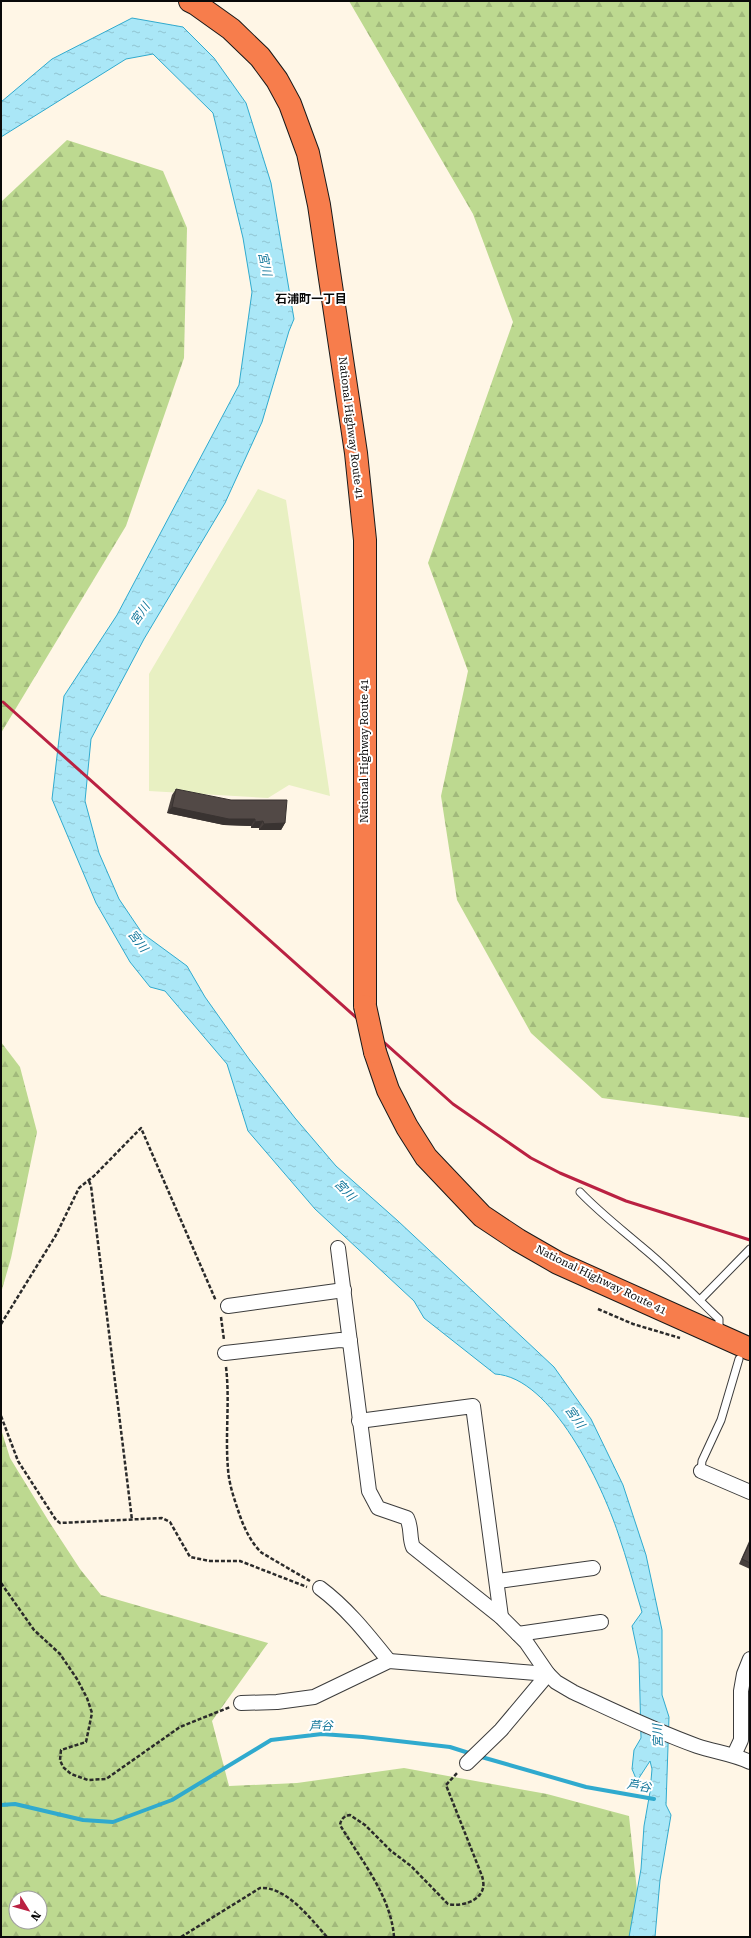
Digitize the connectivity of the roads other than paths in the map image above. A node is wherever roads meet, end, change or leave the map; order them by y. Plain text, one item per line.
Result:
1 (190, 1) edge
2 (580, 1192) dead end
3 (338, 1248) dead end
4 (750, 1249) edge
5 (344, 1290) junction
6 (700, 1300) junction
7 (222, 1307) road end
8 (720, 1336) junction
9 (350, 1341) junction
10 (225, 1353) road end
11 (744, 1354) edge
12 (359, 1421) junction
13 (701, 1471) joint
14 (750, 1492) edge
15 (593, 1568) dead end
16 (498, 1581) junction
17 (320, 1588) road end
18 (501, 1617) junction
19 (601, 1622) dead end
20 (518, 1634) junction
21 (750, 1659) edge
22 (389, 1661) junction
23 (548, 1674) junction
24 (241, 1703) road end
25 (734, 1755) junction
26 (750, 1762) edge
27 (467, 1763) road end

1 - 8 highway, National Highway Route 41, bridge
2 - 6 lane
3 - 5 street
4 - 6 lane
5 - 7 street
5 - 9 street
6 - 8 lane
8 - 11 highway, National Highway Route 41
9 - 10 street
9 - 12 street
11 - 13 lane
12 - 16 street
12 - 18 street
13 - 14 street
15 - 16 street
16 - 18 street
17 - 22 street
18 - 20 street
19 - 20 street
20 - 23 street
21 - 25 street
22 - 23 street
22 - 24 street
23 - 25 street
23 - 27 street
25 - 26 street

